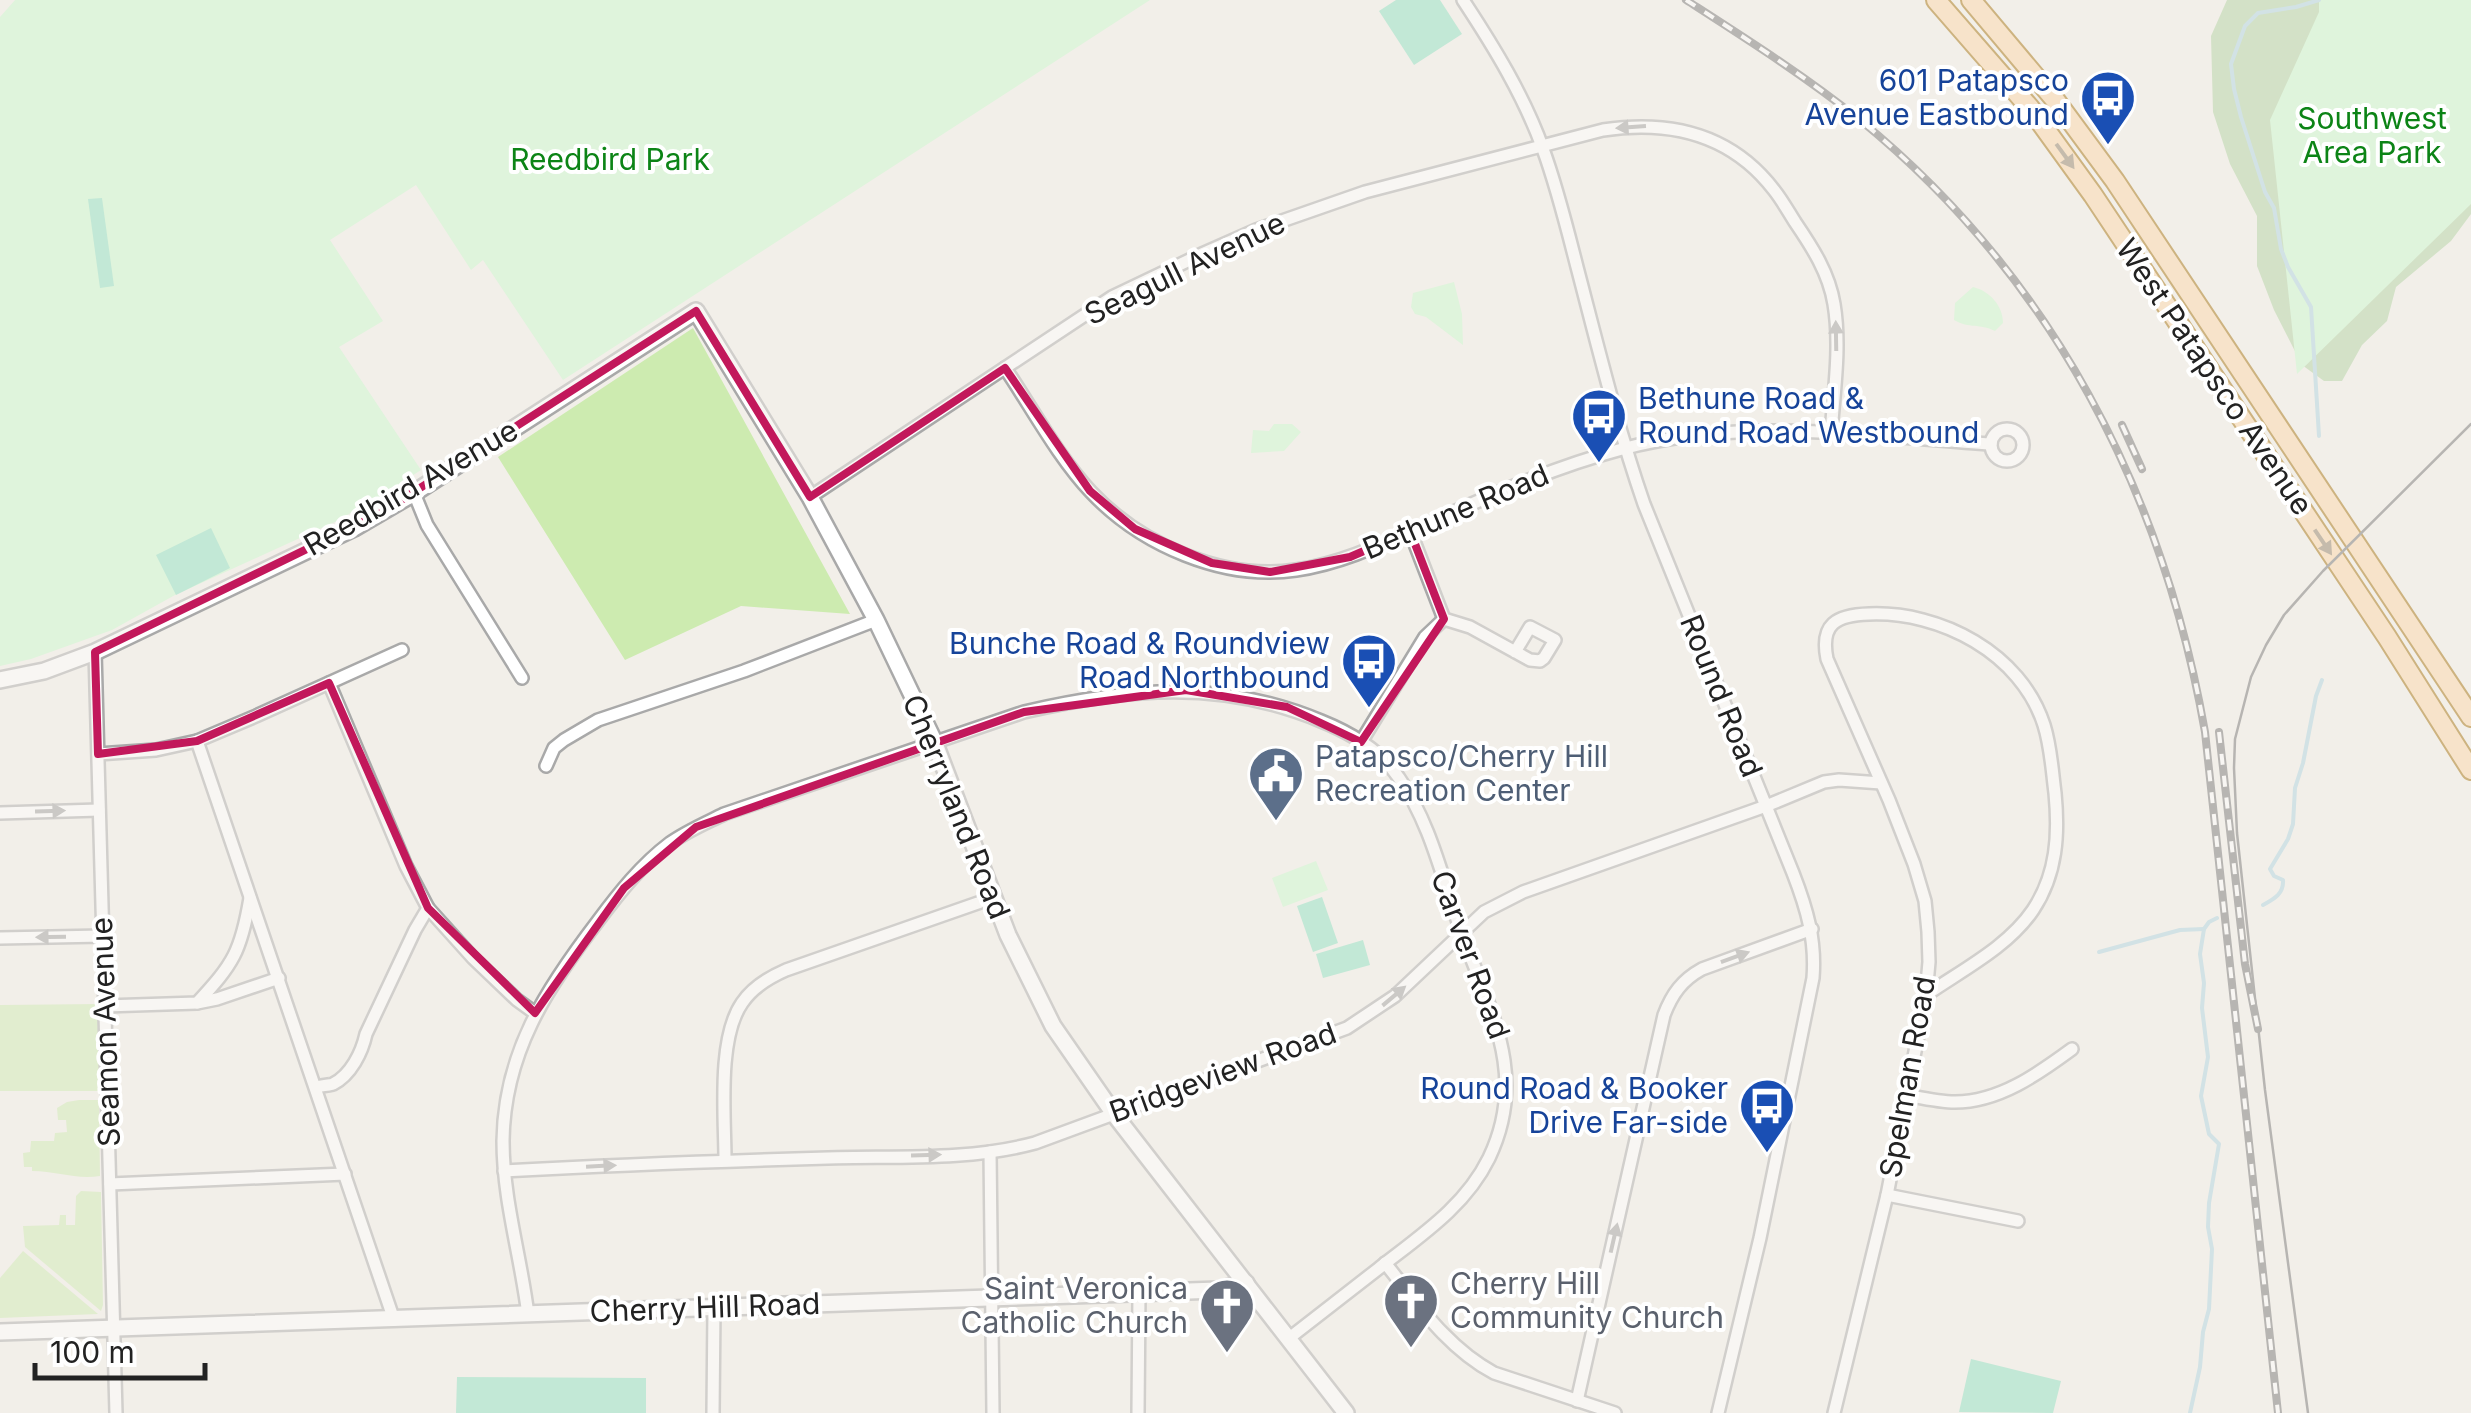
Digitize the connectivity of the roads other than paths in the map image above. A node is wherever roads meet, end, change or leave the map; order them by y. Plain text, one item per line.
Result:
1 (1463, 0) edge
2 (1936, 0) edge
3 (1972, 0) edge
4 (1542, 147) junction
5 (696, 311) joint
6 (1006, 368) junction
7 (1831, 433) junction
8 (1991, 444) dead end
9 (1625, 448) junction
10 (414, 494) junction
11 (810, 497) junction
12 (1410, 531) junction
13 (1444, 619) junction
14 (876, 620) junction
15 (2387, 637) junction
16 (402, 650) dead end
17 (95, 652) junction
18 (1515, 652) dead end
19 (522, 678) dead end
20 (0, 680) edge
21 (329, 683) junction
22 (2470, 716) edge
23 (197, 741) junction
24 (934, 742) junction
25 (1362, 742) junction
26 (98, 754) junction
27 (2468, 765) edge
28 (546, 766) dead end
29 (1881, 782) junction
30 (1766, 806) junction
31 (99, 810) junction
32 (0, 812) edge
33 (250, 894) junction
34 (995, 897) junction
35 (428, 908) junction
36 (1812, 929) junction
37 (1461, 932) junction
38 (103, 936) junction
39 (0, 938) edge
40 (279, 978) junction
41 (1926, 995) junction
42 (197, 1004) junction
43 (105, 1006) junction
44 (535, 1012) junction
45 (2072, 1048) dead end
46 (316, 1086) junction
47 (1906, 1095) junction
48 (1114, 1114) junction
49 (990, 1152) junction
50 (725, 1160) junction
51 (504, 1171) junction
52 (345, 1174) junction
53 (110, 1184) junction
54 (1887, 1195) junction
55 (2018, 1221) dead end
56 (1385, 1263) junction
57 (1246, 1284) junction
58 (1139, 1293) junction
59 (990, 1298) junction
60 (714, 1307) junction
61 (528, 1315) junction
62 (394, 1320) junction
63 (114, 1329) junction
64 (0, 1332) edge
65 (1288, 1339) junction
66 (1577, 1401) junction
67 (116, 1413) edge
68 (713, 1413) edge
69 (992, 1413) edge
70 (1138, 1413) edge
71 (1346, 1413) edge
72 (1615, 1413) edge
73 (1718, 1413) edge
74 (1834, 1413) edge

1 - 4 street, Round Road
2 -> 15 main road, West Patapsco Avenue
3 - 22 main road, West Patapsco Avenue
4 - 6 street, Seagull Avenue
7 -> 4 street
4 - 9 street, Round Road
5 - 10 street, Reedbird Avenue
5 - 11 street, Cherryland Road
6 - 11 street, Seagull Avenue
6 - 12 street, Bethune Road
7 - 8 street, Bethune Road
7 - 9 street, Bethune Road
9 - 12 street, Bethune Road
9 - 30 street, Round Road
10 - 17 street, Reedbird Avenue
10 - 19 street
11 - 14 street, Cherryland Road
12 - 13 street
13 - 18 street
13 - 25 street
14 - 24 street, Cherryland Road
14 - 28 street
15 - 22 main road
15 - 27 main road, West Patapsco Avenue
16 - 21 street
17 - 20 street, Reedbird Avenue
17 - 26 street, Seamon Avenue
21 - 23 street
21 - 35 street
22 - 27 main road
23 - 26 street
23 - 33 street
24 - 25 street, Carver Road
24 - 34 street, Cherryland Road
24 - 44 street, Carver Road
25 - 37 street, Carver Road
26 - 31 street, Seamon Avenue
29 - 30 street, Bridgeview Road
29 - 41 street, Spelman Road
29 - 41 street, Spelman Road
30 - 36 street, Round Road
30 - 37 street, Bridgeview Road
32 -> 31 street
31 - 38 street, Seamon Avenue
33 - 40 street
33 - 42 street
34 - 48 street, Cherryland Road
34 - 50 street
35 - 44 street
35 - 46 street
66 -> 36 street
36 - 73 street, Round Road
48 -> 37 street, Bridgeview Road
37 - 56 street, Carver Road
38 -> 39 street
38 - 43 street, Seamon Avenue
40 - 42 street
40 - 46 street
41 - 47 street, Spelman Road
42 - 43 street
43 - 53 street, Seamon Avenue
44 - 51 street, Carver Road
45 - 47 street
46 - 52 street
47 - 54 street, Spelman Road
48 - 49 street, Bridgeview Road
48 - 57 street, Cherryland Road
50 -> 49 street, Bridgeview Road
49 - 59 street
51 -> 50 street, Bridgeview Road
51 - 61 street, Carver Road
52 - 53 street
52 - 62 street
53 - 63 street, Seamon Avenue
54 - 55 street
54 - 74 street, Spelman Road
56 - 65 street, Carver Road
56 - 66 street
57 - 58 street, Cherry Hill Road
57 - 65 street
58 - 59 street, Cherry Hill Road
58 - 70 street
59 - 60 street, Cherry Hill Road
59 - 69 street
60 - 61 street, Cherry Hill Road
60 - 68 street
61 - 62 street, Cherry Hill Road
62 - 63 street, Cherry Hill Road
63 - 64 street, Cherry Hill Road
63 - 67 street, Seamon Avenue
65 - 71 street
66 - 72 street

